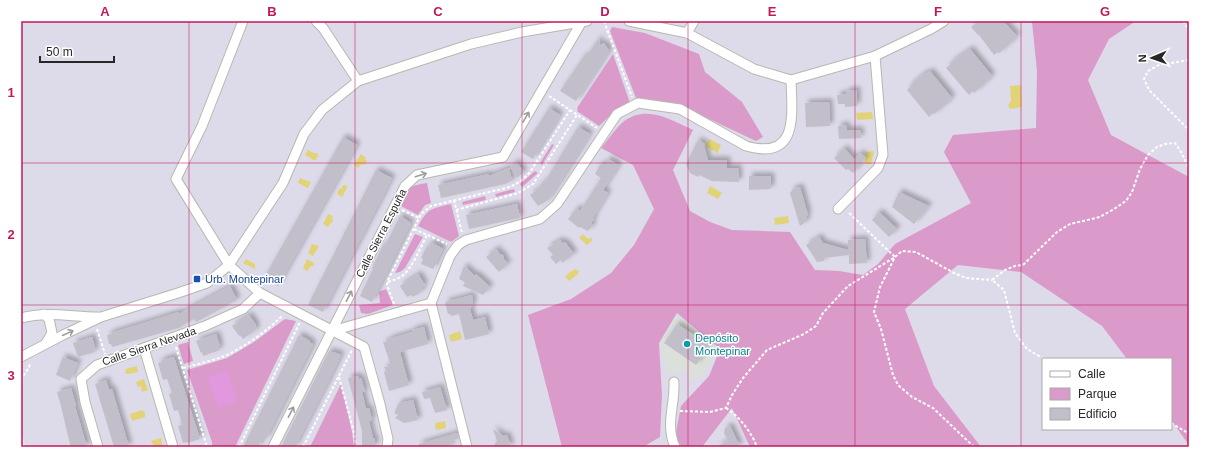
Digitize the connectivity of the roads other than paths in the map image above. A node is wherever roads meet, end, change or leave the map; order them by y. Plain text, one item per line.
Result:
1 (243, 21) edge
2 (316, 21) edge
3 (630, 21) edge
4 (694, 21) edge
5 (944, 21) edge
6 (584, 22) edge
7 (687, 33) junction
8 (875, 56) junction
9 (791, 80) junction
10 (358, 81) junction
11 (840, 207) road end
12 (229, 265) junction
13 (260, 293) junction
14 (431, 303) junction
15 (44, 314) junction
16 (22, 316) edge
17 (98, 319) junction
18 (332, 331) junction
19 (45, 344) junction
20 (144, 348) junction
21 (21, 357) edge
22 (674, 382) dead end
23 (98, 447) edge
24 (173, 447) edge
25 (273, 447) edge
26 (387, 447) edge
27 (467, 447) edge
28 (675, 447) edge

1 - 12 street
2 - 10 street
3 - 7 street
4 - 7 street
5 - 8 street
6 - 10 street
18 -> 6 street, Calle Sierra Espuña
7 - 9 street
8 - 9 street
8 - 11 street
9 - 14 street
10 - 12 street
12 - 13 street
12 - 17 street
13 - 18 street
13 - 20 street, Calle Sierra Nevada
14 - 18 street
14 - 27 street
15 - 16 street
15 - 17 street
15 - 19 street
19 -> 17 street
25 -> 18 street, Calle Sierra Espuña
18 - 26 street
19 - 21 street
20 - 23 street, Calle Sierra Nevada
20 - 24 street
22 - 28 street

